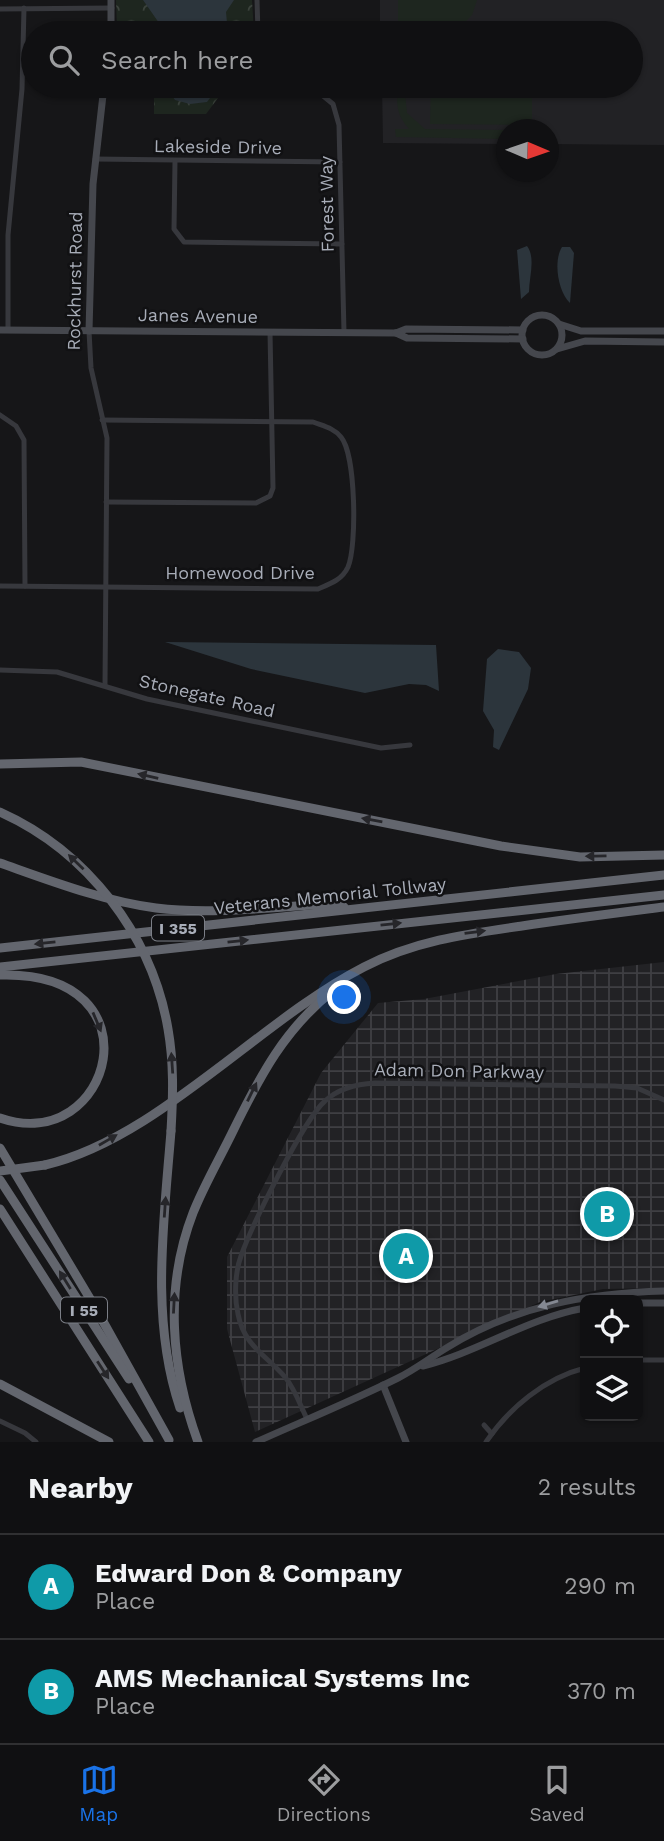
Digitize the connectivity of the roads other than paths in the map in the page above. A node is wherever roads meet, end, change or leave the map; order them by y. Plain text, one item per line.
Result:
1 (257, 0) edge
2 (111, 4) edge
3 (24, 8) junction
4 (0, 9) edge
5 (24, 21) edge
6 (258, 21) edge
7 (21, 98) edge
8 (102, 98) edge
9 (327, 98) edge
10 (94, 159) junction
11 (176, 161) junction
12 (340, 162) junction
13 (342, 244) junction
14 (559, 324) junction
15 (4, 330) edge
16 (523, 330) junction
17 (89, 331) junction
18 (664, 331) edge
19 (270, 332) junction
20 (345, 332) junction
21 (396, 333) junction
22 (523, 339) junction
23 (664, 342) edge
24 (556, 349) junction
25 (0, 415) edge
26 (102, 420) junction
27 (271, 422) junction
28 (106, 502) junction
29 (0, 586) edge
30 (25, 586) junction
31 (106, 587) junction
32 (0, 670) edge
33 (105, 685) junction
34 (410, 745) dead end
35 (0, 764) edge
36 (0, 811) edge
37 (664, 855) edge
38 (0, 863) edge
39 (664, 875) edge
40 (664, 895) edge
41 (664, 907) edge
42 (356, 909) junction
43 (0, 948) edge
44 (0, 967) edge
45 (363, 967) junction
46 (0, 975) edge
47 (664, 1100) edge
48 (0, 1118) edge
49 (0, 1148) edge
50 (0, 1171) edge
51 (0, 1180) edge
52 (0, 1209) edge
53 (664, 1292) edge
54 (643, 1303) edge
55 (664, 1303) edge
56 (580, 1309) edge
57 (643, 1360) edge
58 (664, 1360) edge
59 (419, 1367) junction
60 (580, 1370) edge
61 (0, 1384) edge
62 (383, 1385) junction
63 (307, 1419) junction
64 (0, 1421) edge
65 (484, 1425) dead end
66 (492, 1434) junction
67 (169, 1441) edge
68 (36, 1442) edge
69 (109, 1442) edge
70 (149, 1442) edge
71 (195, 1442) edge
72 (256, 1442) edge
73 (406, 1442) edge
74 (486, 1442) edge

1 - 6 street
2 - 3 street
3 - 4 street
3 - 5 street
7 - 15 street
8 - 10 street, Rockhurst Road
9 - 12 street, Forest Way
10 - 11 street, Lakeside Drive
10 - 17 street, Rockhurst Road
11 - 12 street, Lakeside Drive
11 - 13 street
12 - 13 street, Forest Way
13 - 20 street, Forest Way
14 - 16 street, Janes Avenue
14 - 18 street, Janes Avenue
14 - 24 street
15 - 17 street, Janes Avenue
16 - 21 street, Janes Avenue
16 - 22 street
17 - 19 street, Janes Avenue
17 - 26 street, Rockhurst Road
19 - 20 street, Janes Avenue
19 - 27 street
20 - 21 street, Janes Avenue
21 - 22 street, Janes Avenue
22 - 24 street, Janes Avenue
23 - 24 street, Janes Avenue
25 - 30 street
26 - 27 street, Homewood Drive
26 - 28 street, Rockhurst Road
27 - 28 street
27 - 31 street, Homewood Drive
28 - 31 street, Rockhurst Road
29 - 30 street, Homewood Drive
30 - 31 street, Homewood Drive
31 - 33 street, Rockhurst Road
32 - 33 street, Stonegate Road
33 - 34 street, Stonegate Road
37 -> 35 highway
71 -> 36 highway, bridge
38 - 42 highway
39 - 42 highway, Veterans Memorial Tollway / I 355
44 -> 40 highway, Veterans Memorial Tollway / I 355
45 -> 41 highway
42 -> 43 highway, Veterans Memorial Tollway / I 355
50 -> 45 highway, bridge
71 -> 45 highway
46 -> 48 highway
47 - 63 street, Adam Don Parkway
49 - 67 highway
67 -> 51 highway, I 55
52 -> 70 highway, I 55
53 -> 59 street
54 - 55 street
56 - 59 street
57 - 58 street
59 - 62 street
60 - 66 street
61 - 69 highway
62 - 63 street
62 - 73 street
63 - 72 street
64 - 68 street
65 - 66 street
66 - 74 street

